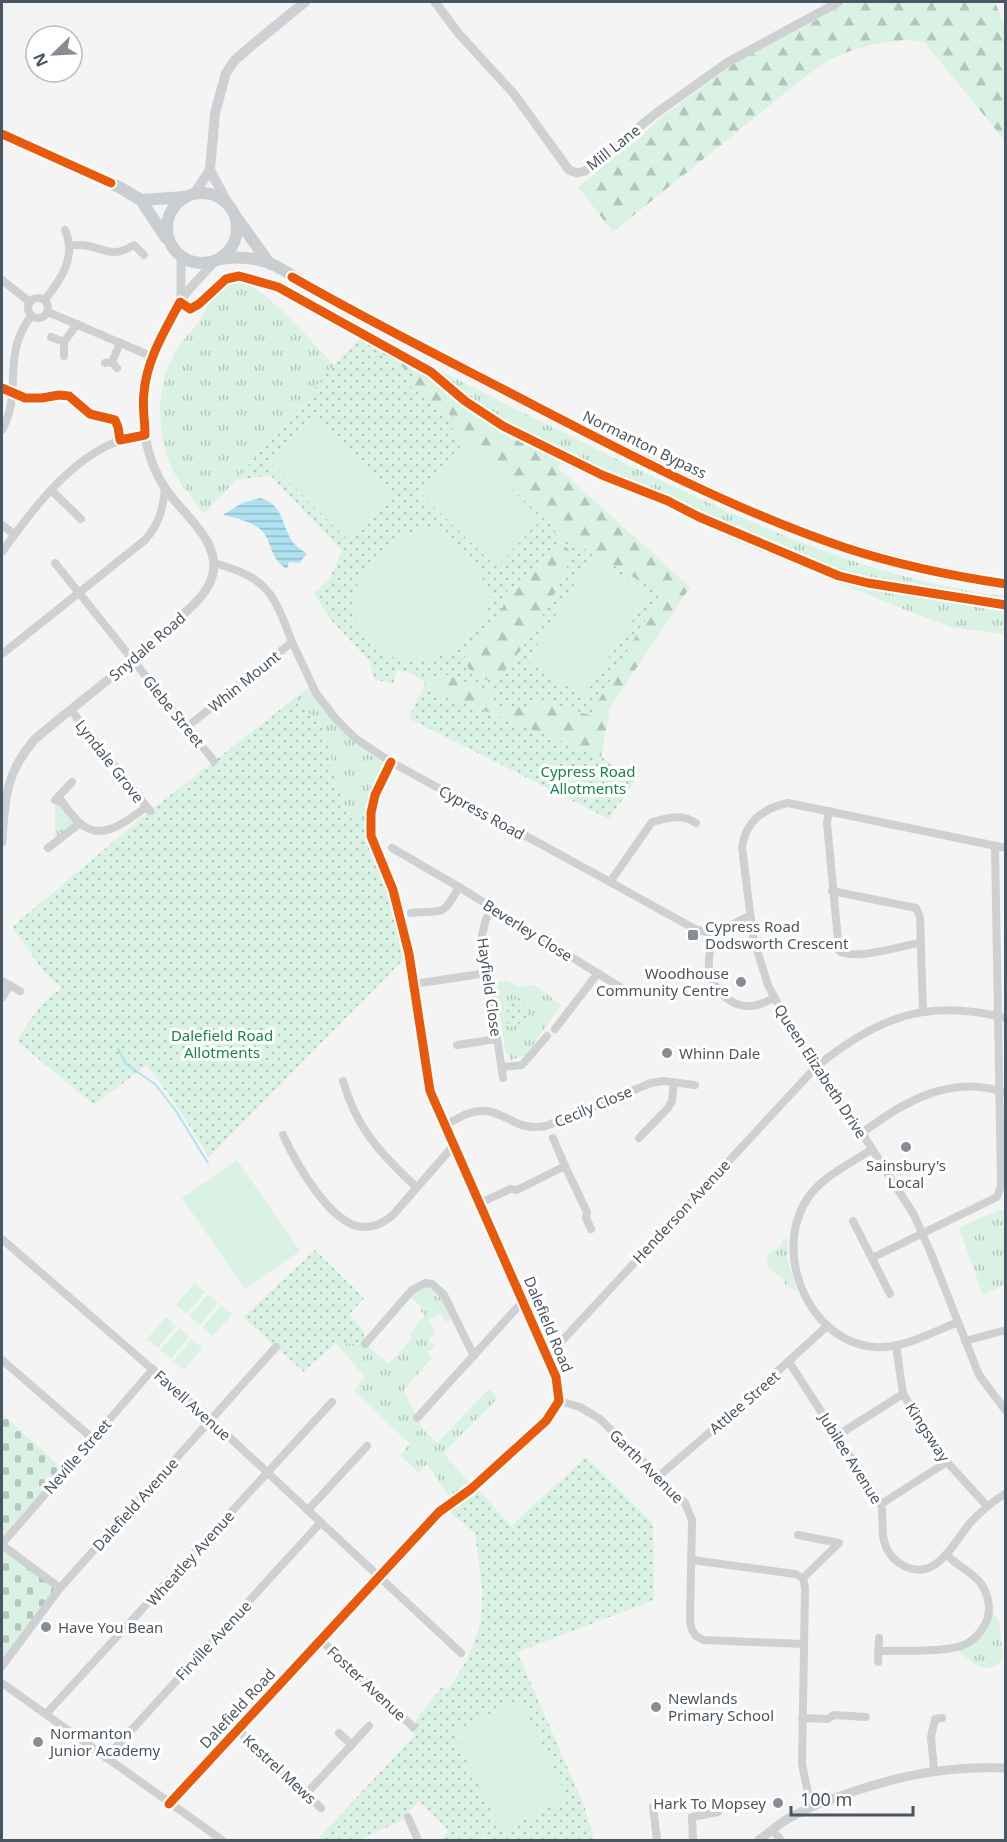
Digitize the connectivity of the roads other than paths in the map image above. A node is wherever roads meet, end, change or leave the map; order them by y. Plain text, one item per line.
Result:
1 (305, 2) edge
2 (435, 2) edge
3 (839, 2) edge
4 (2, 134) edge
5 (210, 170) junction
6 (191, 195) junction
7 (141, 200) junction
8 (232, 211) junction
9 (65, 230) dead end
10 (70, 246) junction
11 (177, 253) junction
12 (144, 255) dead end
13 (217, 260) junction
14 (269, 263) junction
15 (2, 280) edge
16 (45, 300) junction
17 (181, 300) junction
18 (30, 302) junction
19 (48, 312) junction
20 (31, 316) junction
21 (76, 324) junction
22 (51, 337) dead end
23 (64, 342) junction
24 (120, 344) junction
25 (64, 356) dead end
26 (153, 357) junction
27 (111, 364) dead end
28 (5, 414) edge
29 (2, 430) edge
30 (145, 435) junction
31 (165, 488) junction
32 (51, 490) junction
33 (81, 519) dead end
34 (2, 525) edge
35 (14, 534) junction
36 (2, 552) edge
37 (214, 563) junction
38 (55, 564) dead end
39 (1005, 584) edge
40 (79, 593) junction
41 (292, 642) junction
42 (2, 654) edge
43 (133, 661) junction
44 (71, 710) junction
45 (188, 727) junction
46 (214, 761) dead end
47 (391, 762) junction
48 (72, 782) dead end
49 (3, 804) edge
50 (829, 811) junction
51 (696, 823) dead end
52 (80, 824) junction
53 (2, 842) edge
54 (49, 843) dead end
55 (995, 846) junction
56 (392, 848) dead end
57 (1005, 849) edge
58 (610, 882) junction
59 (459, 887) junction
60 (832, 891) junction
61 (493, 909) junction
62 (411, 913) dead end
63 (749, 916) junction
64 (713, 934) junction
65 (919, 943) junction
66 (487, 973) junction
67 (598, 973) junction
68 (2, 981) edge
69 (414, 984) junction
70 (10, 985) junction
71 (20, 991) dead end
72 (631, 994) dead end
73 (774, 998) junction
74 (2, 999) edge
75 (923, 1012) junction
76 (1002, 1017) edge
77 (555, 1029) dead end
78 (547, 1036) dead end
79 (497, 1039) junction
80 (457, 1045) dead end
81 (501, 1067) junction
82 (816, 1067) junction
83 (503, 1078) dead end
84 (343, 1081) dead end
85 (674, 1082) junction
86 (695, 1085) dead end
87 (1003, 1092) edge
88 (445, 1125) junction
89 (862, 1133) junction
90 (283, 1135) dead end
91 (553, 1138) dead end
92 (639, 1138) dead end
93 (454, 1145) junction
94 (872, 1149) junction
95 (565, 1166) junction
96 (416, 1187) junction
97 (997, 1197) junction
98 (1005, 1202) edge
99 (480, 1203) junction
100 (853, 1221) dead end
101 (591, 1229) dead end
102 (922, 1232) junction
103 (2, 1239) edge
104 (872, 1257) junction
105 (890, 1294) dead end
106 (524, 1300) junction
107 (958, 1322) junction
108 (827, 1326) junction
109 (1005, 1330) edge
110 (965, 1341) junction
111 (365, 1344) dead end
112 (896, 1345) junction
113 (276, 1347) dead end
114 (474, 1356) junction
115 (548, 1357) junction
116 (2, 1360) edge
117 (789, 1362) junction
118 (153, 1369) junction
119 (903, 1394) junction
120 (559, 1401) junction
121 (332, 1402) dead end
122 (1005, 1411) edge
123 (417, 1418) dead end
124 (211, 1420) junction
125 (838, 1435) junction
126 (92, 1438) junction
127 (367, 1446) dead end
128 (947, 1462) junction
129 (267, 1472) junction
130 (659, 1476) junction
131 (1005, 1493) edge
132 (881, 1504) junction
133 (987, 1506) junction
134 (308, 1510) junction
135 (321, 1522) junction
136 (798, 1535) dead end
137 (2, 1544) edge
138 (946, 1555) junction
139 (692, 1560) junction
140 (379, 1577) junction
141 (803, 1578) junction
142 (60, 1588) junction
143 (879, 1638) dead end
144 (321, 1640) junction
145 (803, 1644) junction
146 (878, 1651) junction
147 (461, 1653) dead end
148 (878, 1662) dead end
149 (2, 1666) edge
150 (2, 1683) edge
151 (46, 1714) junction
152 (866, 1717) dead end
153 (802, 1718) junction
154 (942, 1718) dead end
155 (369, 1726) dead end
156 (413, 1727) dead end
157 (238, 1730) junction
158 (339, 1733) dead end
159 (352, 1745) junction
160 (106, 1758) junction
161 (1005, 1768) edge
162 (934, 1770) junction
163 (306, 1794) junction
164 (169, 1803) junction
165 (653, 1807) dead end
166 (811, 1807) junction
167 (321, 1808) dead end
168 (718, 1812) dead end
169 (408, 1817) dead end
170 (772, 1830) junction
171 (222, 1840) edge
172 (418, 1840) edge
173 (657, 1840) edge
174 (693, 1840) edge
175 (759, 1840) edge
176 (781, 1840) edge

1 - 5 main road
2 - 3 street, Mill Lane
4 - 7 main road
5 - 6 main road
5 - 8 main road
6 - 7 main road
6 - 8 main road
6 - 11 main road
7 - 11 main road
8 - 13 main road
8 - 14 main road, Normanton Bypass
9 - 10 street
10 - 12 street
10 - 16 street
11 - 13 main road
11 - 17 street
13 - 14 main road, Normanton Bypass
13 - 17 street
14 - 39 main road, Normanton Bypass
15 - 18 street
16 - 18 street
16 - 19 street
17 - 26 street
18 - 20 street
19 - 20 street
19 - 21 street
20 - 28 street
21 - 23 street
21 - 24 street
22 - 23 street
23 - 25 street
24 - 26 street
24 - 27 street
26 - 30 street
28 - 29 street
30 - 31 street
30 - 32 street
31 - 37 street
31 - 40 street
32 - 33 street
32 - 35 street
34 - 35 street
35 - 36 street
37 - 41 street, Whin Mount
37 - 43 street, Snydale Road
38 - 40 street, Glebe Street
40 - 42 street
40 - 43 street, Glebe Street
41 - 45 street, Whin Mount
41 - 47 street, Cypress Road
43 - 44 street, Snydale Road
43 - 45 street, Glebe Street
44 - 49 street, Snydale Road
44 - 52 street, Lyndale Grove
45 - 46 street, Glebe Street
47 - 58 street, Cypress Road
47 - 69 street, Dalefield Road
48 - 52 street
49 - 53 street, Snydale Road
50 - 55 street, Queen Elizabeth Drive
50 - 60 street
50 - 63 street, Queen Elizabeth Drive
51 - 58 street
52 - 54 street
55 - 57 street, Queen Elizabeth Drive
55 - 76 street
56 - 59 street, Beverley Close
58 - 64 street, Cypress Road
59 - 61 street, Beverley Close
59 - 62 street
60 - 65 street
60 - 65 street
61 - 66 street, Hayfield Close
61 - 67 street, Beverley Close
63 - 64 street
63 - 73 street, Queen Elizabeth Drive
64 - 73 street
65 - 75 street
66 - 69 street
66 - 79 street, Hayfield Close
67 - 72 street, Beverley Close
67 - 77 street
68 - 70 street
69 - 88 street, Dalefield Road
70 - 71 street
70 - 74 street
73 - 82 street, Queen Elizabeth Drive
75 - 76 street, Henderson Avenue
75 - 82 street, Henderson Avenue
76 - 87 street
78 - 81 street
79 - 80 street
79 - 81 street, Hayfield Close
81 - 83 street, Hayfield Close
82 - 89 street, Queen Elizabeth Drive
82 - 115 street, Henderson Avenue
84 - 96 street
85 - 86 street, Cecily Close
85 - 88 street, Cecily Close
85 - 92 street
87 - 89 street
87 - 97 street
88 - 93 street, Dalefield Road
89 - 94 street, Queen Elizabeth Drive
90 - 96 street
91 - 95 street
93 - 96 street
93 - 99 street, Dalefield Road
94 - 102 street, Queen Elizabeth Drive
94 - 108 street
95 - 99 street
95 - 101 street
97 - 98 street
97 - 102 street
99 - 106 street, Dalefield Road
100 - 104 street
102 - 104 street
102 - 107 street, Queen Elizabeth Drive
103 - 118 street, Favell Avenue
104 - 105 street
106 - 114 street
106 - 115 street, Dalefield Road
107 - 110 street, Queen Elizabeth Drive
107 - 112 street
108 - 112 street
108 - 117 street, Attlee Street
109 - 110 street
110 - 122 street, Queen Elizabeth Drive
111 - 114 street
112 - 119 street, Kingsway
113 - 124 street, Dalefield Avenue
114 - 123 street
115 - 120 street, Dalefield Road
116 - 126 street
117 - 125 street, Jubilee Avenue
117 - 130 street, Attlee Street
118 - 124 street, Favell Avenue
118 - 126 street, Neville Street
119 - 125 street
119 - 128 street, Kingsway
120 - 130 street, Garth Avenue
120 - 140 street, Dalefield Road
121 - 129 street, Wheatley Avenue
124 - 129 street, Favell Avenue
124 - 142 street, Dalefield Avenue
125 - 132 street, Jubilee Avenue
126 - 137 street, Neville Street
127 - 134 street
128 - 132 street
128 - 133 street, Kingsway
129 - 134 street, Favell Avenue
129 - 151 street, Wheatley Avenue
130 - 139 street, Garth Avenue
131 - 133 street, Jubilee Avenue
132 - 138 street, Jubilee Avenue
133 - 138 street, Jubilee Avenue
134 - 135 street, Favell Avenue
135 - 140 street, Favell Avenue
135 - 160 street, Firville Avenue
136 - 141 street
137 - 142 street, Neville Street
138 - 146 street
139 - 141 street
139 - 145 street, Garth Avenue
140 - 144 street, Dalefield Road
140 - 147 street, Favell Avenue
141 - 145 street
142 - 149 street, Dalefield Avenue
143 - 146 street
144 - 156 street, Foster Avenue
144 - 157 street, Dalefield Road
145 - 153 street
146 - 148 street
150 - 151 street
151 - 160 street
152 - 153 street
153 - 166 street
154 - 162 street
155 - 159 street
157 - 163 street, Kestrel Mews
157 - 164 street, Dalefield Road
158 - 159 street
159 - 163 street
160 - 164 street
161 - 162 street
162 - 166 street
163 - 167 street, Kestrel Mews
164 - 171 street
165 - 173 street
166 - 170 street
168 - 174 street
169 - 172 street
170 - 175 street
170 - 176 street

